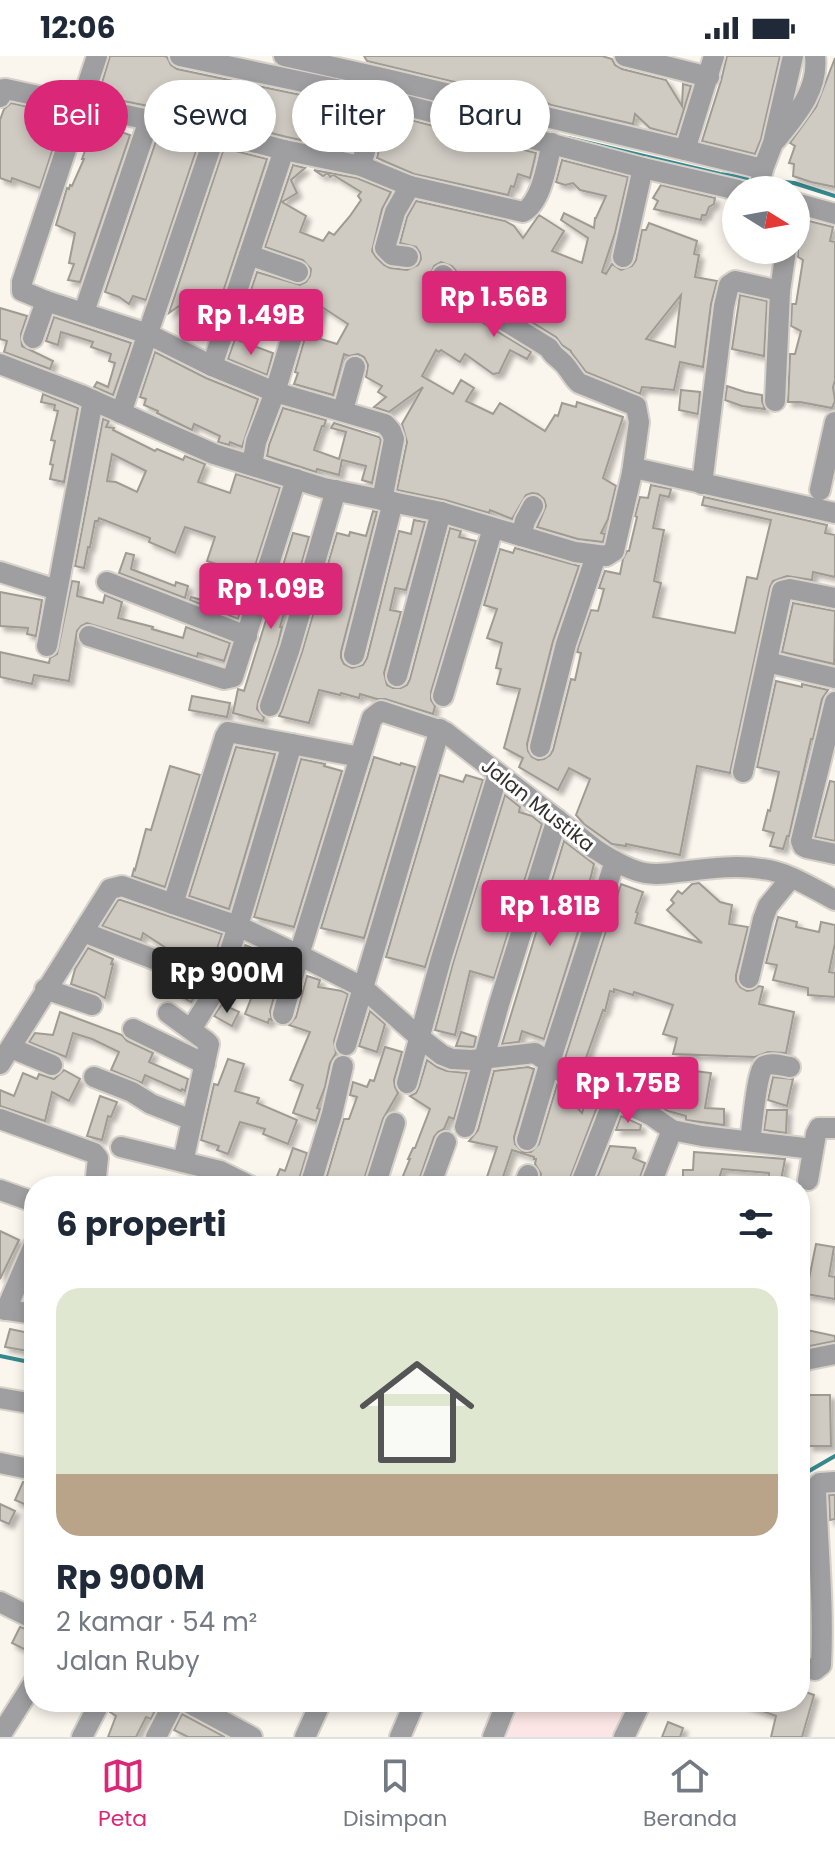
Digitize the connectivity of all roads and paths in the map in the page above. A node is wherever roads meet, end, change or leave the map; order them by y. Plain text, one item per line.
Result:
1 (97, 56) edge
2 (180, 56) edge
3 (284, 56) edge
4 (625, 56) edge
5 (714, 56) edge
6 (793, 56) edge
7 (815, 56) edge
8 (356, 64) edge
9 (709, 77) junction
10 (89, 80) edge
11 (318, 80) edge
12 (368, 80) edge
13 (24, 93) edge
14 (0, 97) edge
15 (414, 97) edge
16 (414, 101) edge
17 (144, 135) edge
18 (552, 143) junction
19 (773, 143) junction
20 (276, 148) edge
21 (284, 150) junction
22 (685, 150) junction
23 (66, 152) edge
24 (209, 152) edge
25 (364, 152) edge
26 (361, 166) junction
27 (643, 168) junction
28 (756, 176) edge
29 (762, 176) edge
30 (410, 186) junction
31 (722, 186) edge
32 (810, 207) edge
33 (835, 214) edge
34 (249, 255) junction
35 (408, 257) dead end
36 (623, 257) dead end
37 (784, 264) edge
38 (298, 272) dead end
39 (443, 275) dead end
40 (780, 291) junction
41 (46, 301) junction
42 (84, 312) junction
43 (299, 313) dead end
44 (148, 334) junction
45 (33, 338) dead end
46 (0, 364) edge
47 (212, 366) junction
48 (355, 367) dead end
49 (275, 392) junction
50 (93, 400) junction
51 (775, 401) dead end
52 (343, 410) junction
53 (121, 413) junction
54 (835, 422) edge
55 (252, 465) junction
56 (632, 473) junction
57 (296, 479) junction
58 (702, 484) junction
59 (336, 490) junction
60 (820, 490) dead end
61 (387, 501) junction
62 (533, 506) dead end
63 (441, 512) junction
64 (835, 513) edge
65 (493, 528) junction
66 (521, 536) junction
67 (596, 556) junction
68 (0, 572) edge
69 (107, 582) dead end
70 (57, 590) junction
71 (835, 598) edge
72 (89, 636) dead end
73 (247, 636) junction
74 (47, 646) dead end
75 (354, 655) dead end
76 (767, 662) junction
77 (397, 676) dead end
78 (835, 678) edge
79 (443, 696) dead end
80 (835, 702) edge
81 (270, 706) dead end
82 (440, 729) junction
83 (292, 744) junction
84 (540, 747) dead end
85 (360, 757) junction
86 (743, 772) dead end
87 (498, 774) junction
88 (557, 819) junction
89 (835, 854) edge
90 (615, 861) junction
91 (791, 878) junction
92 (835, 900) edge
93 (173, 904) junction
94 (238, 926) junction
95 (83, 932) junction
96 (299, 955) junction
97 (749, 978) dead end
98 (219, 984) junction
99 (362, 987) junction
100 (45, 989) junction
101 (92, 1005) dead end
102 (168, 1013) dead end
103 (283, 1014) dead end
104 (195, 1023) dead end
105 (133, 1029) dead end
106 (419, 1037) junction
107 (6, 1056) edge
108 (483, 1059) junction
109 (550, 1062) junction
110 (205, 1064) junction
111 (52, 1065) dead end
112 (790, 1067) dead end
113 (94, 1077) dead end
114 (407, 1083) dead end
115 (614, 1099) junction
116 (0, 1119) edge
117 (192, 1120) junction
118 (395, 1123) dead end
119 (465, 1127) dead end
120 (835, 1128) edge
121 (672, 1130) junction
122 (527, 1140) dead end
123 (750, 1141) junction
124 (446, 1142) dead end
125 (121, 1147) dead end
126 (813, 1149) junction
127 (183, 1162) junction
128 (96, 1176) edge
129 (230, 1176) edge
130 (313, 1176) edge
131 (378, 1176) edge
132 (434, 1176) edge
133 (584, 1176) edge
134 (654, 1176) edge
135 (809, 1176) edge
136 (0, 1190) edge
137 (24, 1198) edge
138 (24, 1267) edge
139 (3, 1309) edge
140 (24, 1312) edge
141 (835, 1354) edge
142 (810, 1359) edge
143 (0, 1398) edge
144 (24, 1402) edge
145 (0, 1463) edge
146 (24, 1468) edge
147 (835, 1482) edge
148 (0, 1602) edge
149 (24, 1614) edge
150 (828, 1663) edge
151 (810, 1668) edge
152 (24, 1698) edge
153 (95, 1712) edge
154 (169, 1712) edge
155 (221, 1712) edge
156 (316, 1712) edge
157 (411, 1712) edge
158 (503, 1712) edge
159 (636, 1712) edge
160 (243, 1735) edge
161 (0, 1736) edge
162 (82, 1737) edge
163 (156, 1737) edge
164 (305, 1737) edge
165 (400, 1737) edge
166 (493, 1737) edge
167 (624, 1737) edge

1 - 10 street
2 - 11 street
3 - 8 street
4 - 9 street
5 - 9 street
6 - 19 street
7 - 19 street
8 - 12 street
9 - 22 street
13 - 14 street
15 - 22 street
16 - 18 street
17 - 42 street
18 - 27 street
18 - 30 street
19 - 29 street
20 - 21 street
21 - 26 street
21 - 34 street
22 - 28 street
23 - 41 street
24 - 44 street
25 - 26 street
26 - 30 street
27 - 31 street
27 - 36 street
30 - 35 street
32 - 33 street
34 - 38 street
34 - 47 street
37 - 40 street
39 - 56 street
40 - 51 street
40 - 58 street
41 - 42 street
41 - 45 street
42 - 44 street
43 - 49 street
44 - 47 street
44 - 53 street
46 - 50 street
47 - 49 street
48 - 52 street
49 - 52 street
49 - 55 street
50 - 53 street
50 - 70 street
52 - 61 street
53 - 55 street
54 - 60 street
55 - 57 street
56 - 58 street
56 - 67 street
57 - 59 street
57 - 73 street
58 - 64 street
59 - 61 street
59 - 81 street
61 - 63 street
61 - 75 street
62 - 66 street
63 - 65 street
63 - 77 street
65 - 66 street
65 - 79 street
66 - 67 street
67 - 84 street
68 - 70 street
69 - 73 street
70 - 74 street
71 - 76 street
72 - 73 street
76 - 78 street
76 - 86 street
80 - 89 street
82 - 85 street, Jalan Mustika
82 - 87 street, Jalan Mustika
82 - 99 street
83 - 85 street
83 - 93 street
83 - 94 street
85 - 96 street
87 - 88 street, Jalan Mustika
87 - 106 street
88 - 90 street, Jalan Mustika
88 - 108 street
90 - 91 street, Jalan Mustika
90 - 109 street
91 - 92 street, Jalan Mustika
91 - 97 street
93 - 94 street
93 - 95 street
94 - 96 street
94 - 98 street
95 - 98 street
95 - 100 street
96 - 99 street
96 - 103 street
98 - 104 street
99 - 106 street
99 - 130 street
100 - 101 street
100 - 107 street
102 - 110 street
105 - 110 street
106 - 108 street
106 - 114 street
107 - 111 street
108 - 109 street
108 - 119 street
109 - 115 street
109 - 122 street
110 - 117 street
112 - 123 street
113 - 117 street
115 - 121 street
115 - 133 street
116 - 128 street
117 - 127 street
118 - 131 street
120 - 126 street
121 - 123 street
121 - 134 street
123 - 126 street
124 - 132 street
125 - 127 street
126 - 135 street
127 - 129 street
136 - 137 street
138 - 139 street
139 - 140 street
141 - 142 street
143 - 144 street
145 - 146 street
147 - 150 street
148 - 149 street
150 - 151 street
152 - 161 street
153 - 162 street
154 - 163 street
155 - 160 street
156 - 164 street
157 - 165 street
158 - 166 street
159 - 167 street

